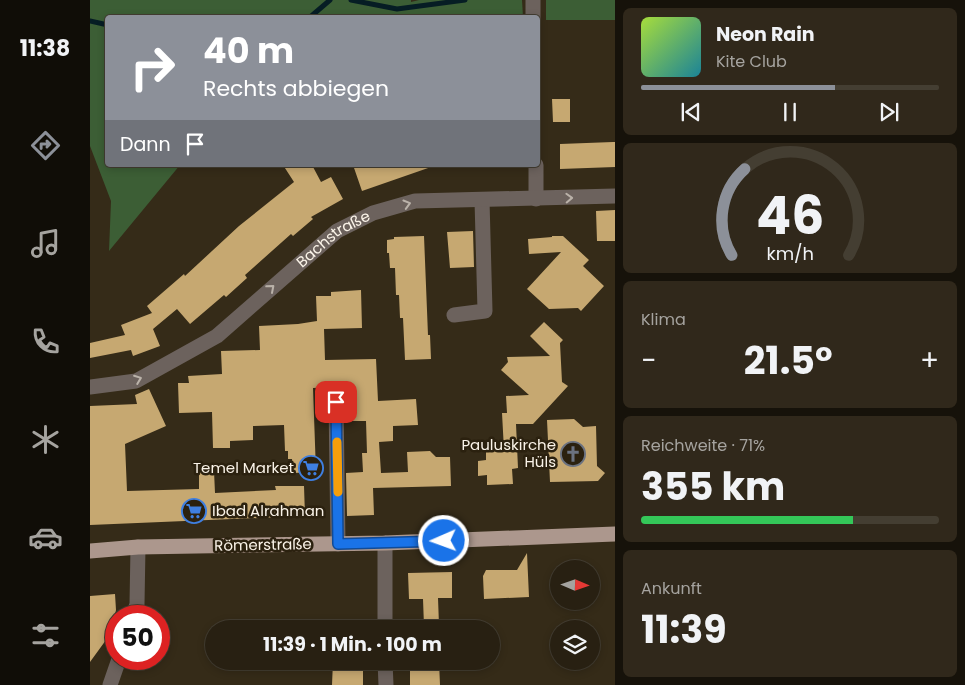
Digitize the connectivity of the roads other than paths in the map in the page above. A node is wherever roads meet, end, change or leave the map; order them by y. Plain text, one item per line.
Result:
1 (536, 167) edge
2 (615, 196) edge
3 (536, 199) junction
4 (482, 200) junction
5 (454, 315) dead end
6 (90, 387) edge
7 (336, 402) dead end
8 (615, 534) edge
9 (385, 543) junction
10 (338, 544) junction
11 (138, 548) junction
12 (90, 551) edge
13 (137, 605) edge
14 (385, 620) edge
15 (115, 670) edge
16 (386, 670) edge
17 (110, 685) edge
18 (386, 685) edge

1 - 3 street
3 -> 2 street, Bachstraße
3 - 4 street, Bachstraße
4 - 5 street
6 -> 4 street, Bachstraße
7 - 10 street
8 - 9 main road, Römerstraße
9 - 10 main road, Römerstraße
9 - 14 street
10 - 11 main road, Römerstraße
11 - 12 main road, Römerstraße
11 - 13 street
15 - 17 street
16 - 18 street

